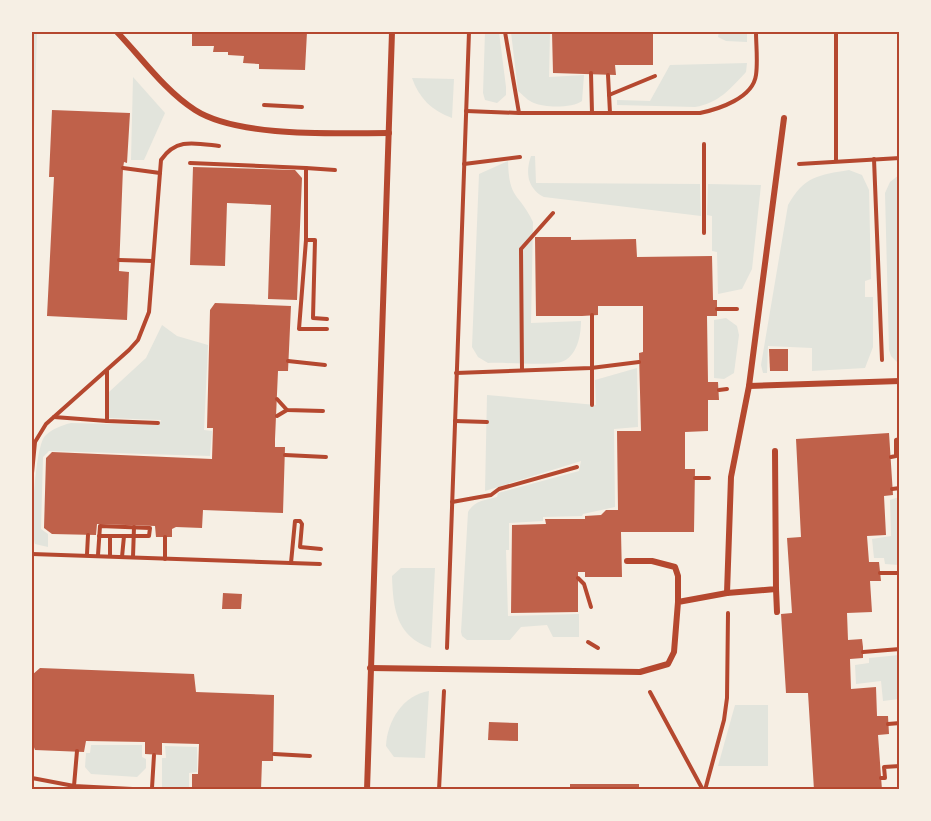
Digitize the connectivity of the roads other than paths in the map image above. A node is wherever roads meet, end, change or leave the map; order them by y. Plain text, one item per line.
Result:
1 (117, 32) edge
2 (392, 32) edge
3 (784, 118) dead end
4 (389, 134) junction
5 (900, 381) edge
6 (749, 386) junction
7 (775, 451) dead end
8 (627, 561) dead end
9 (776, 589) junction
10 (728, 593) junction
11 (678, 602) junction
12 (777, 612) dead end
13 (370, 668) junction
14 (367, 789) edge

1 - 4 street
2 - 4 street
3 - 6 street
4 - 13 street
5 - 6 street
6 - 10 street
7 - 9 street
8 - 11 street
9 - 10 street
9 - 12 street
10 - 11 street
11 - 13 street
13 - 14 street

